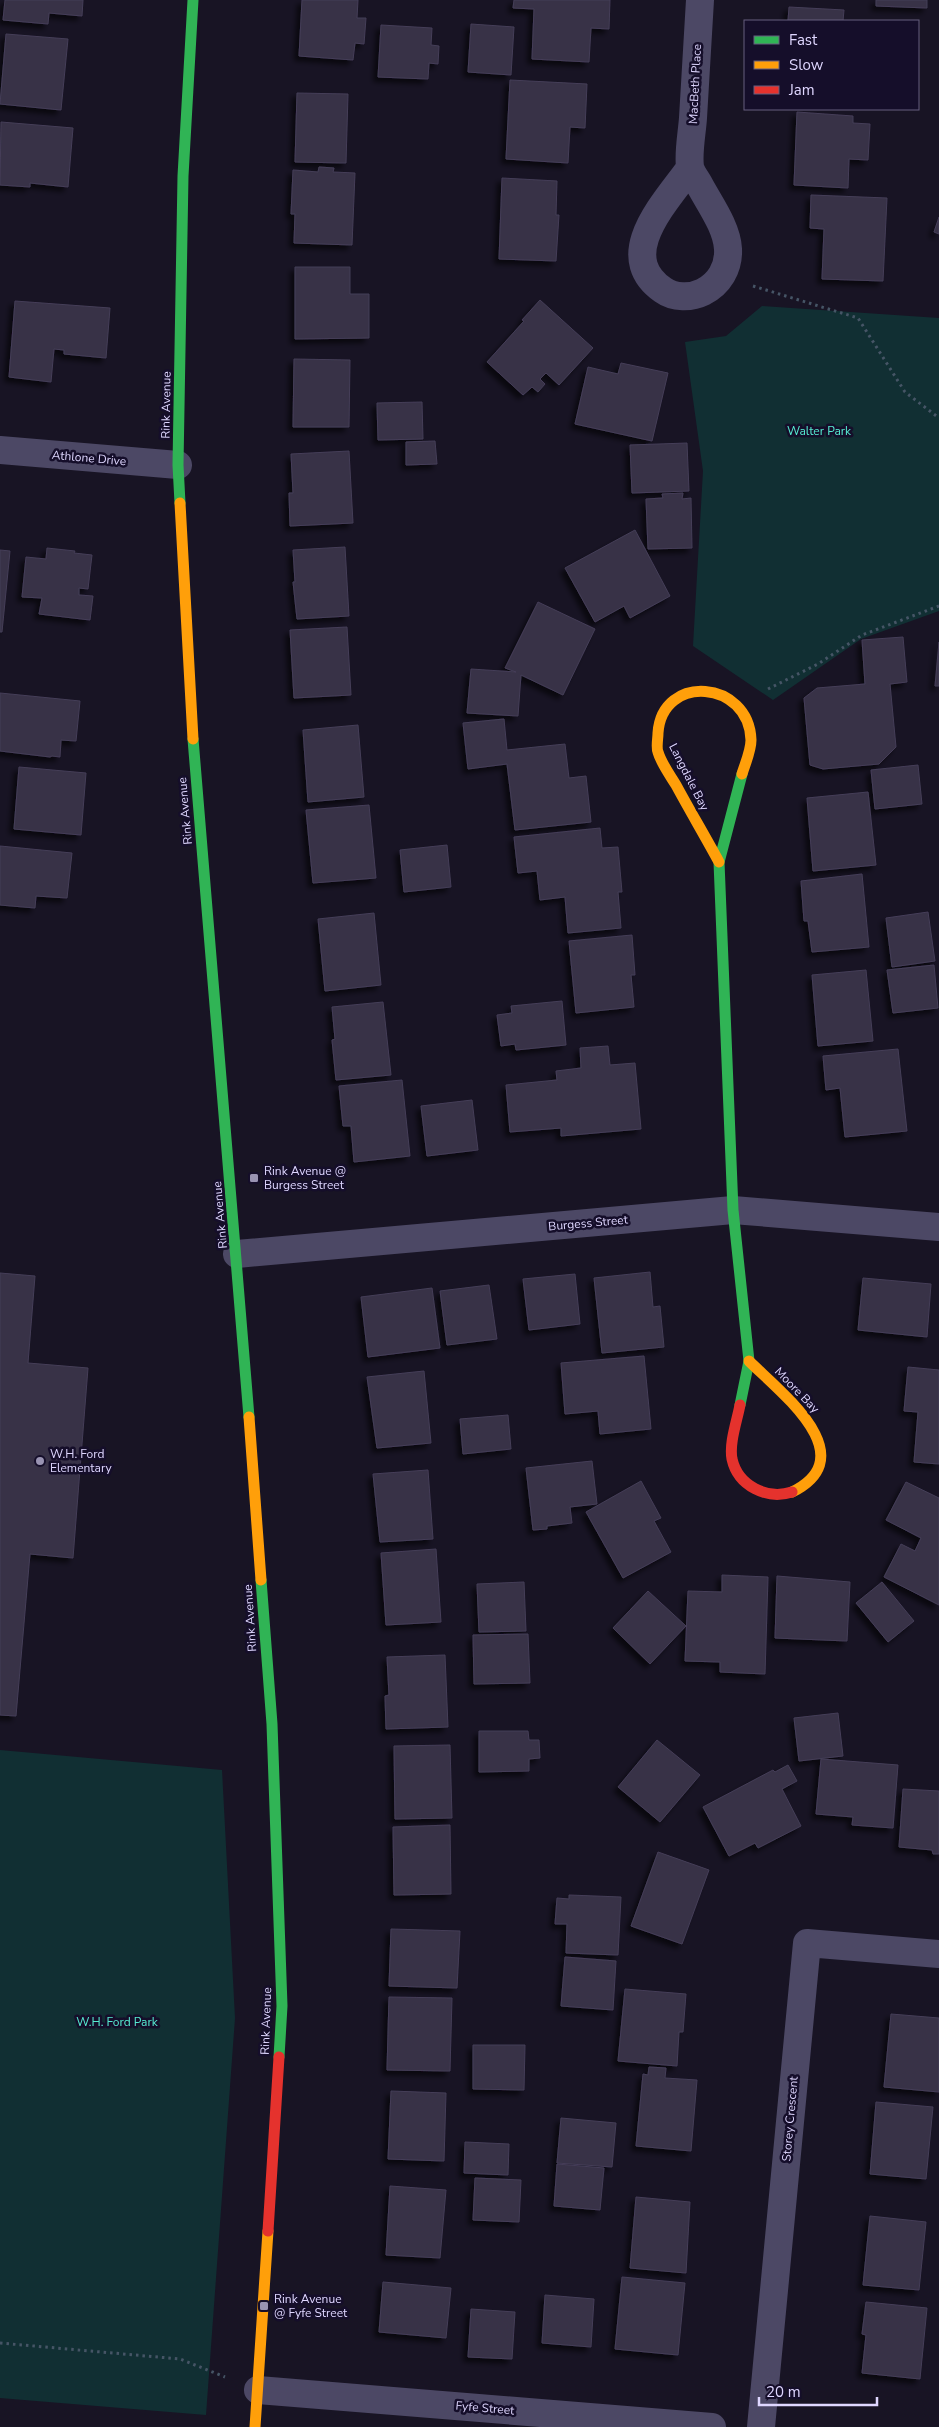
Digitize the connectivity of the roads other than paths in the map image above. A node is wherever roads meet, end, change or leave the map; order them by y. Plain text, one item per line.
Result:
1 (193, 0) edge
2 (700, 0) edge
3 (690, 168) junction
4 (0, 450) edge
5 (178, 465) junction
6 (719, 862) junction
7 (733, 1210) junction
8 (939, 1227) edge
9 (237, 1254) junction
10 (749, 1361) junction
11 (939, 1954) edge
12 (258, 2390) junction
13 (255, 2427) edge
14 (712, 2427) edge
15 (761, 2427) edge

1 - 5 street, Rink Avenue
2 - 3 street, MacBeth Place
3 - 3 street
4 - 5 street, Athlone Drive
5 - 9 street, Rink Avenue
6 - 6 street, Langdale Bay
6 - 7 street, Langdale Bay
7 - 8 street, Burgess Street
7 - 9 street, Burgess Street
7 - 10 street, Moore Bay
9 - 12 street, Rink Avenue
10 - 10 street, Moore Bay
11 - 15 street, Storey Crescent
12 - 13 street, Rink Avenue
12 - 14 street, Fyfe Street

